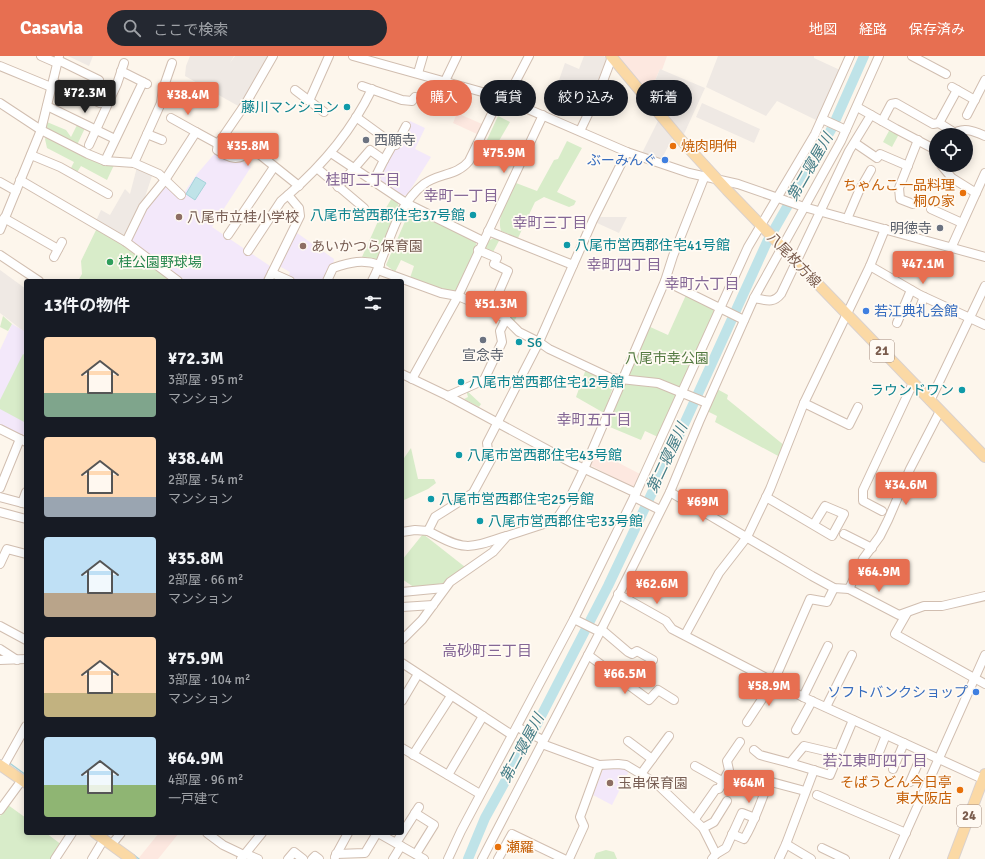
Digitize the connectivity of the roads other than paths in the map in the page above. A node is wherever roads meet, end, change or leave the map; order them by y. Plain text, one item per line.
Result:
1 (41, 56) edge
2 (273, 56) edge
3 (329, 56) edge
4 (353, 56) edge
5 (423, 56) edge
6 (457, 56) edge
7 (529, 56) edge
8 (850, 56) edge
9 (879, 56) edge
10 (912, 56) edge
11 (611, 57) edge
12 (58, 60) edge
13 (124, 62) dead end
14 (172, 63) dead end
15 (0, 66) edge
16 (120, 71) junction
17 (418, 73) junction
18 (946, 74) dead end
19 (99, 80) dead end
20 (442, 80) edge
21 (445, 80) edge
22 (514, 80) edge
23 (985, 80) edge
24 (52, 84) junction
25 (362, 86) dead end
26 (372, 89) junction
27 (295, 90) dead end
28 (415, 97) dead end
29 (975, 100) junction
30 (309, 101) junction
31 (0, 103) edge
32 (100, 103) dead end
33 (47, 106) junction
34 (857, 107) junction
35 (324, 112) dead end
36 (536, 112) edge
37 (543, 115) junction
38 (871, 115) junction
39 (967, 115) dead end
40 (493, 116) edge
41 (356, 117) junction
42 (170, 118) dead end
43 (822, 119) junction
44 (882, 122) junction
45 (939, 123) junction
46 (406, 126) dead end
47 (945, 128) edge
48 (41, 130) junction
49 (96, 130) junction
50 (846, 130) junction
51 (580, 131) junction
52 (973, 131) edge
53 (196, 132) junction
54 (147, 134) junction
55 (985, 136) edge
56 (115, 139) junction
57 (162, 140) dead end
58 (918, 140) junction
59 (218, 144) junction
60 (393, 144) junction
61 (855, 144) junction
62 (89, 145) dead end
63 (929, 146) edge
64 (627, 152) junction
65 (331, 153) junction
66 (31, 155) junction
67 (384, 160) junction
68 (105, 161) junction
69 (134, 162) junction
70 (908, 166) junction
71 (274, 167) junction
72 (318, 169) junction
73 (352, 169) junction
74 (871, 170) dead end
75 (947, 172) edge
76 (985, 173) edge
77 (704, 178) junction
78 (716, 178) junction
79 (20, 180) junction
80 (165, 180) junction
81 (0, 182) edge
82 (373, 182) junction
83 (299, 186) junction
84 (338, 187) junction
85 (16, 191) junction
86 (976, 193) junction
87 (108, 194) dead end
88 (181, 195) dead end
89 (288, 195) junction
90 (777, 198) junction
91 (406, 203) junction
92 (913, 204) dead end
93 (804, 207) junction
94 (364, 208) dead end
95 (931, 209) dead end
96 (821, 211) junction
97 (4, 218) junction
98 (847, 219) junction
99 (962, 223) junction
100 (762, 227) junction
101 (885, 229) junction
102 (0, 230) edge
103 (488, 231) junction
104 (228, 236) dead end
105 (483, 241) junction
106 (126, 242) junction
107 (780, 246) junction
108 (952, 246) junction
109 (478, 250) junction
110 (248, 251) dead end
111 (0, 255) edge
112 (54, 257) dead end
113 (985, 257) edge
114 (796, 263) junction
115 (573, 265) junction
116 (870, 266) junction
117 (379, 268) junction
118 (272, 273) junction
119 (36, 279) edge
120 (175, 279) edge
121 (269, 279) edge
122 (286, 279) edge
123 (328, 279) edge
124 (373, 279) edge
125 (665, 281) junction
126 (985, 286) edge
127 (911, 290) junction
128 (458, 296) junction
129 (924, 297) junction
130 (754, 298) junction
131 (719, 308) junction
132 (491, 310) junction
133 (918, 312) dead end
134 (847, 314) junction
135 (970, 318) junction
136 (506, 319) junction
137 (744, 320) junction
138 (897, 323) dead end
139 (985, 325) edge
140 (539, 342) junction
141 (404, 375) edge
142 (412, 379) junction
143 (484, 380) junction
144 (621, 380) junction
145 (518, 383) junction
146 (913, 383) junction
147 (681, 392) junction
148 (448, 396) junction
149 (930, 401) junction
150 (707, 403) junction
151 (804, 403) junction
152 (858, 407) dead end
153 (940, 411) junction
154 (498, 422) junction
155 (0, 429) edge
156 (23, 441) edge
157 (985, 457) edge
158 (584, 469) junction
159 (0, 488) edge
160 (670, 492) junction
161 (635, 495) junction
162 (0, 497) edge
163 (766, 497) junction
164 (24, 503) edge
165 (660, 510) junction
166 (882, 511) dead end
167 (0, 512) edge
168 (24, 518) edge
169 (814, 524) dead end
170 (404, 532) edge
171 (428, 532) junction
172 (844, 534) dead end
173 (507, 536) junction
174 (747, 537) junction
175 (872, 548) junction
176 (24, 553) edge
177 (0, 564) edge
178 (444, 588) junction
179 (834, 588) junction
180 (849, 589) junction
181 (404, 592) edge
182 (618, 594) junction
183 (985, 596) edge
184 (433, 605) junction
185 (404, 607) edge
186 (907, 613) junction
187 (574, 619) junction
188 (0, 626) edge
189 (601, 631) junction
190 (685, 635) junction
191 (404, 638) edge
192 (24, 639) edge
193 (828, 646) dead end
194 (0, 649) edge
195 (588, 655) junction
196 (852, 655) dead end
197 (985, 655) edge
198 (0, 660) edge
199 (17, 660) junction
200 (24, 660) edge
201 (653, 660) dead end
202 (404, 664) edge
203 (418, 674) junction
204 (974, 678) junction
205 (774, 681) junction
206 (985, 684) edge
207 (451, 696) junction
208 (803, 697) junction
209 (404, 698) edge
210 (674, 700) dead end
211 (812, 701) junction
212 (826, 707) junction
213 (483, 716) junction
214 (853, 720) junction
215 (747, 722) dead end
216 (517, 727) junction
217 (24, 729) edge
218 (796, 730) dead end
219 (512, 735) junction
220 (886, 735) junction
221 (668, 736) dead end
222 (628, 740) dead end
223 (542, 742) junction
224 (740, 742) dead end
225 (904, 743) junction
226 (404, 749) edge
227 (754, 750) dead end
228 (923, 752) junction
229 (838, 754) junction
230 (413, 755) junction
231 (938, 758) junction
232 (652, 759) junction
233 (876, 760) dead end
234 (4, 763) edge
235 (790, 763) junction
236 (599, 766) junction
237 (695, 766) dead end
238 (893, 769) dead end
239 (814, 770) junction
240 (641, 774) junction
241 (448, 775) junction
242 (984, 778) edge
243 (760, 779) dead end
244 (722, 781) junction
245 (769, 781) junction
246 (24, 782) edge
247 (910, 782) dead end
248 (805, 791) junction
249 (480, 794) junction
250 (817, 795) dead end
251 (727, 801) dead end
252 (0, 810) edge
253 (755, 818) junction
254 (695, 819) junction
255 (704, 828) junction
256 (404, 833) edge
257 (906, 833) junction
258 (732, 834) junction
259 (71, 835) edge
260 (100, 835) edge
261 (210, 835) edge
262 (260, 835) edge
263 (347, 835) edge
264 (377, 835) edge
265 (382, 835) edge
266 (403, 835) edge
267 (113, 840) edge
268 (398, 844) junction
269 (786, 844) junction
270 (822, 848) dead end
271 (416, 854) junction
272 (244, 856) edge
273 (714, 856) edge
274 (335, 857) edge
275 (55, 859) edge
276 (92, 859) edge
277 (131, 859) edge
278 (258, 859) edge
279 (288, 859) edge
280 (303, 859) edge
281 (312, 859) edge
282 (319, 859) edge
283 (394, 859) edge
284 (424, 859) edge
285 (448, 859) edge
286 (482, 859) edge
287 (498, 859) edge
288 (564, 859) edge
289 (568, 859) edge
290 (779, 859) edge
291 (811, 859) edge
292 (845, 859) edge
293 (894, 859) edge
294 (953, 859) edge

1 - 12 street
2 - 59 street
3 - 30 street
4 - 17 street
5 - 17 street
6 - 21 street
7 - 22 street
8 - 43 street
9 - 34 street
10 - 18 street
11 - 51 street
11 - 78 main road, 八尾枚方線 / 21
12 - 19 street
12 - 24 street
13 - 16 street
14 - 54 street
15 - 24 street
16 - 49 street
16 - 56 street
17 - 20 street
23 - 29 street
24 - 32 street
24 - 33 street
25 - 26 street
26 - 28 street
26 - 41 street
27 - 30 street
29 - 39 street
29 - 45 street
30 - 35 street
31 - 48 street
33 - 48 street
33 - 49 street
34 - 38 street
34 - 50 street
36 - 37 street
37 - 51 street
37 - 103 street
38 - 44 street
38 - 61 street
40 - 91 street
41 - 60 street
41 - 65 street
42 - 53 street
43 - 50 street
43 - 90 street
44 - 45 street
44 - 58 street
45 - 47 street
46 - 60 street
48 - 66 street
48 - 68 street
49 - 56 street
49 - 62 street
50 - 93 street
51 - 64 street
52 - 55 street
53 - 59 street
53 - 80 street
54 - 57 street
54 - 69 street
56 - 68 street
58 - 63 street
58 - 70 street
59 - 71 street
60 - 67 street
61 - 70 street
61 - 96 street
64 - 77 street
64 - 115 street
65 - 72 street
65 - 73 street
66 - 79 street
66 - 87 street
67 - 73 street
67 - 82 street
68 - 69 street
69 - 80 street
70 - 92 street
71 - 83 street
71 - 104 street
72 - 83 street
72 - 84 street
73 - 82 street
73 - 84 street
74 - 98 street
75 - 86 street
76 - 86 street
77 - 78 street
77 - 125 street
78 - 90 street
78 - 100 main road, 八尾枚方線 / 21
79 - 85 street
79 - 106 street
80 - 88 street
80 - 106 street
81 - 85 street
82 - 91 street
83 - 89 street
84 - 94 street
85 - 97 street
86 - 99 street
89 - 110 street
89 - 118 street
90 - 93 street
90 - 100 street
91 - 105 street
91 - 117 street
93 - 96 street
93 - 107 street
95 - 99 street
96 - 98 street
96 - 114 street
97 - 102 street
97 - 112 street
98 - 101 street
99 - 108 street
100 - 107 main road, 八尾枚方線 / 21
100 - 131 street
101 - 108 street
101 - 116 street
103 - 105 street
103 - 115 street
105 - 109 street
106 - 120 street
107 - 114 main road, 八尾枚方線 / 21
107 - 130 street
108 - 113 street
109 - 128 street
109 - 132 street
111 - 119 street
114 - 130 street
114 - 134 main road, 八尾枚方線 / 21
115 - 140 street
116 - 127 street
116 - 134 street
117 - 123 street
117 - 124 street
117 - 128 street
118 - 121 street
118 - 122 street
125 - 131 street
125 - 144 street
126 - 135 street
127 - 129 street
127 - 138 street
128 - 132 street
128 - 142 street
129 - 133 street
129 - 135 street
130 - 137 street
131 - 137 street
131 - 147 street
132 - 136 street
134 - 146 main road, 八尾枚方線 / 21
134 - 151 street
135 - 139 street
135 - 149 street
136 - 140 street
136 - 143 street
137 - 150 street
140 - 144 street
140 - 145 street
141 - 142 street
142 - 148 street
143 - 145 street
143 - 148 street
144 - 147 street
144 - 158 street
145 - 154 street
146 - 149 main road, 八尾枚方線 / 21
146 - 166 street
147 - 150 street
147 - 161 street
148 - 154 street
149 - 153 main road, 八尾枚方線 / 21
150 - 160 street
151 - 152 street
151 - 163 street
153 - 157 main road, 八尾枚方線 / 21
153 - 175 street
154 - 158 street
154 - 171 street
155 - 156 street
156 - 159 street
158 - 161 street
158 - 173 street
160 - 165 street
160 - 174 street
161 - 165 street
161 - 187 street
162 - 164 street
163 - 169 street
163 - 174 street
165 - 182 street
167 - 168 street
170 - 171 street
171 - 173 street
172 - 175 street
173 - 178 street
174 - 179 street
174 - 190 street
175 - 180 street
176 - 177 street
178 - 181 street
178 - 184 street
179 - 180 street
179 - 205 street
180 - 186 street
182 - 189 street
182 - 190 street
183 - 186 street
184 - 185 street
184 - 191 street
186 - 204 street
187 - 189 street
187 - 216 street
188 - 192 street
189 - 195 street
189 - 201 street
190 - 205 street
193 - 208 street
194 - 199 street
195 - 210 street
195 - 223 street
196 - 212 street
197 - 204 street
198 - 199 street
199 - 200 street
202 - 203 street
203 - 207 street
203 - 209 street
204 - 206 street
204 - 231 street
205 - 208 street
205 - 215 street
207 - 213 street
207 - 230 street
208 - 211 street
211 - 212 street
211 - 218 street
212 - 214 street
213 - 219 street
213 - 241 street
214 - 220 street
214 - 229 street
216 - 219 street
216 - 223 street
217 - 234 street
219 - 249 street
220 - 225 street
220 - 233 street
221 - 232 street
222 - 232 street
223 - 236 street
223 - 286 street
224 - 244 street
225 - 228 street
225 - 238 street
226 - 230 street
227 - 235 street
228 - 231 street
228 - 247 street
229 - 235 street
229 - 239 street
230 - 241 street
231 - 242 street
231 - 257 street
232 - 240 street
234 - 246 main road
235 - 239 street
236 - 240 street
236 - 289 street
237 - 244 street
239 - 248 street
240 - 254 street
241 - 249 street
242 - 294 main road, 24
243 - 245 street
244 - 254 street
245 - 248 street
245 - 253 street
246 - 252 street
248 - 269 street
249 - 285 street
250 - 257 street
251 - 255 street
253 - 258 street
253 - 258 street
254 - 255 street
255 - 273 street
256 - 271 street
257 - 293 street
258 - 273 street
259 - 275 street
260 - 267 main road
261 - 272 street
262 - 272 street
263 - 274 street
264 - 274 street
265 - 268 street
266 - 268 street
267 - 276 street
267 - 277 main road
268 - 271 street
268 - 283 street
269 - 290 street
269 - 291 street
270 - 292 street
271 - 284 street
272 - 278 street
279 - 280 street
281 - 282 street
287 - 288 street

